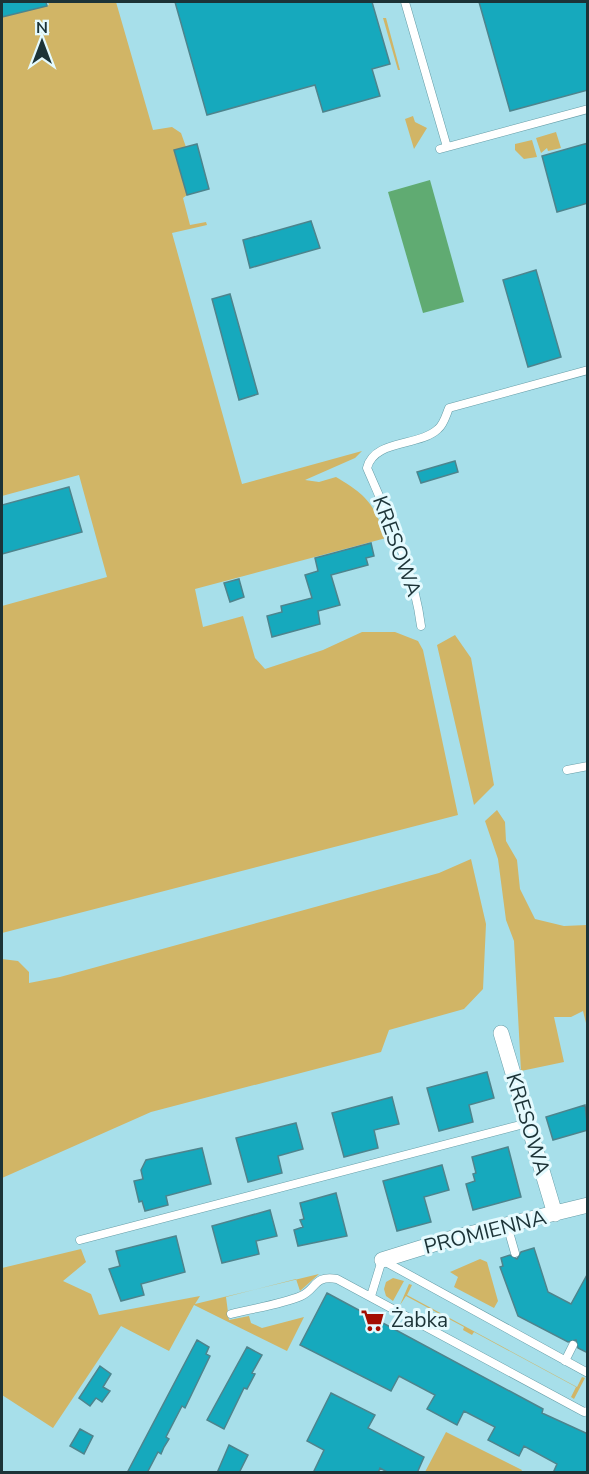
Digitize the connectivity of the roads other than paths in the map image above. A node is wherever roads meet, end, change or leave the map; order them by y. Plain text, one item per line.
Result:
1 (405, 2) edge
2 (588, 109) edge
3 (588, 370) edge
4 (421, 626) dead end
5 (588, 766) edge
6 (567, 770) dead end
7 (501, 1033) dead end
8 (528, 1123) junction
9 (588, 1205) edge
10 (555, 1214) junction
11 (507, 1225) junction
12 (80, 1240) dead end
13 (515, 1254) dead end
14 (382, 1260) junction
15 (371, 1296) junction
16 (231, 1314) dead end
17 (573, 1345) dead end
18 (565, 1361) junction
19 (588, 1373) edge
20 (588, 1412) edge

1 - 2 lane
3 - 4 lane, KRESOWA
5 - 6 lane
7 - 8 street, KRESOWA
8 - 10 street, KRESOWA
8 - 12 lane
9 - 10 street, PROMIENNA
10 - 11 street, PROMIENNA
11 - 13 lane
11 - 14 street, PROMIENNA
14 - 15 lane
14 - 18 lane
15 - 16 lane
15 - 20 lane
17 - 18 lane
18 - 19 lane

